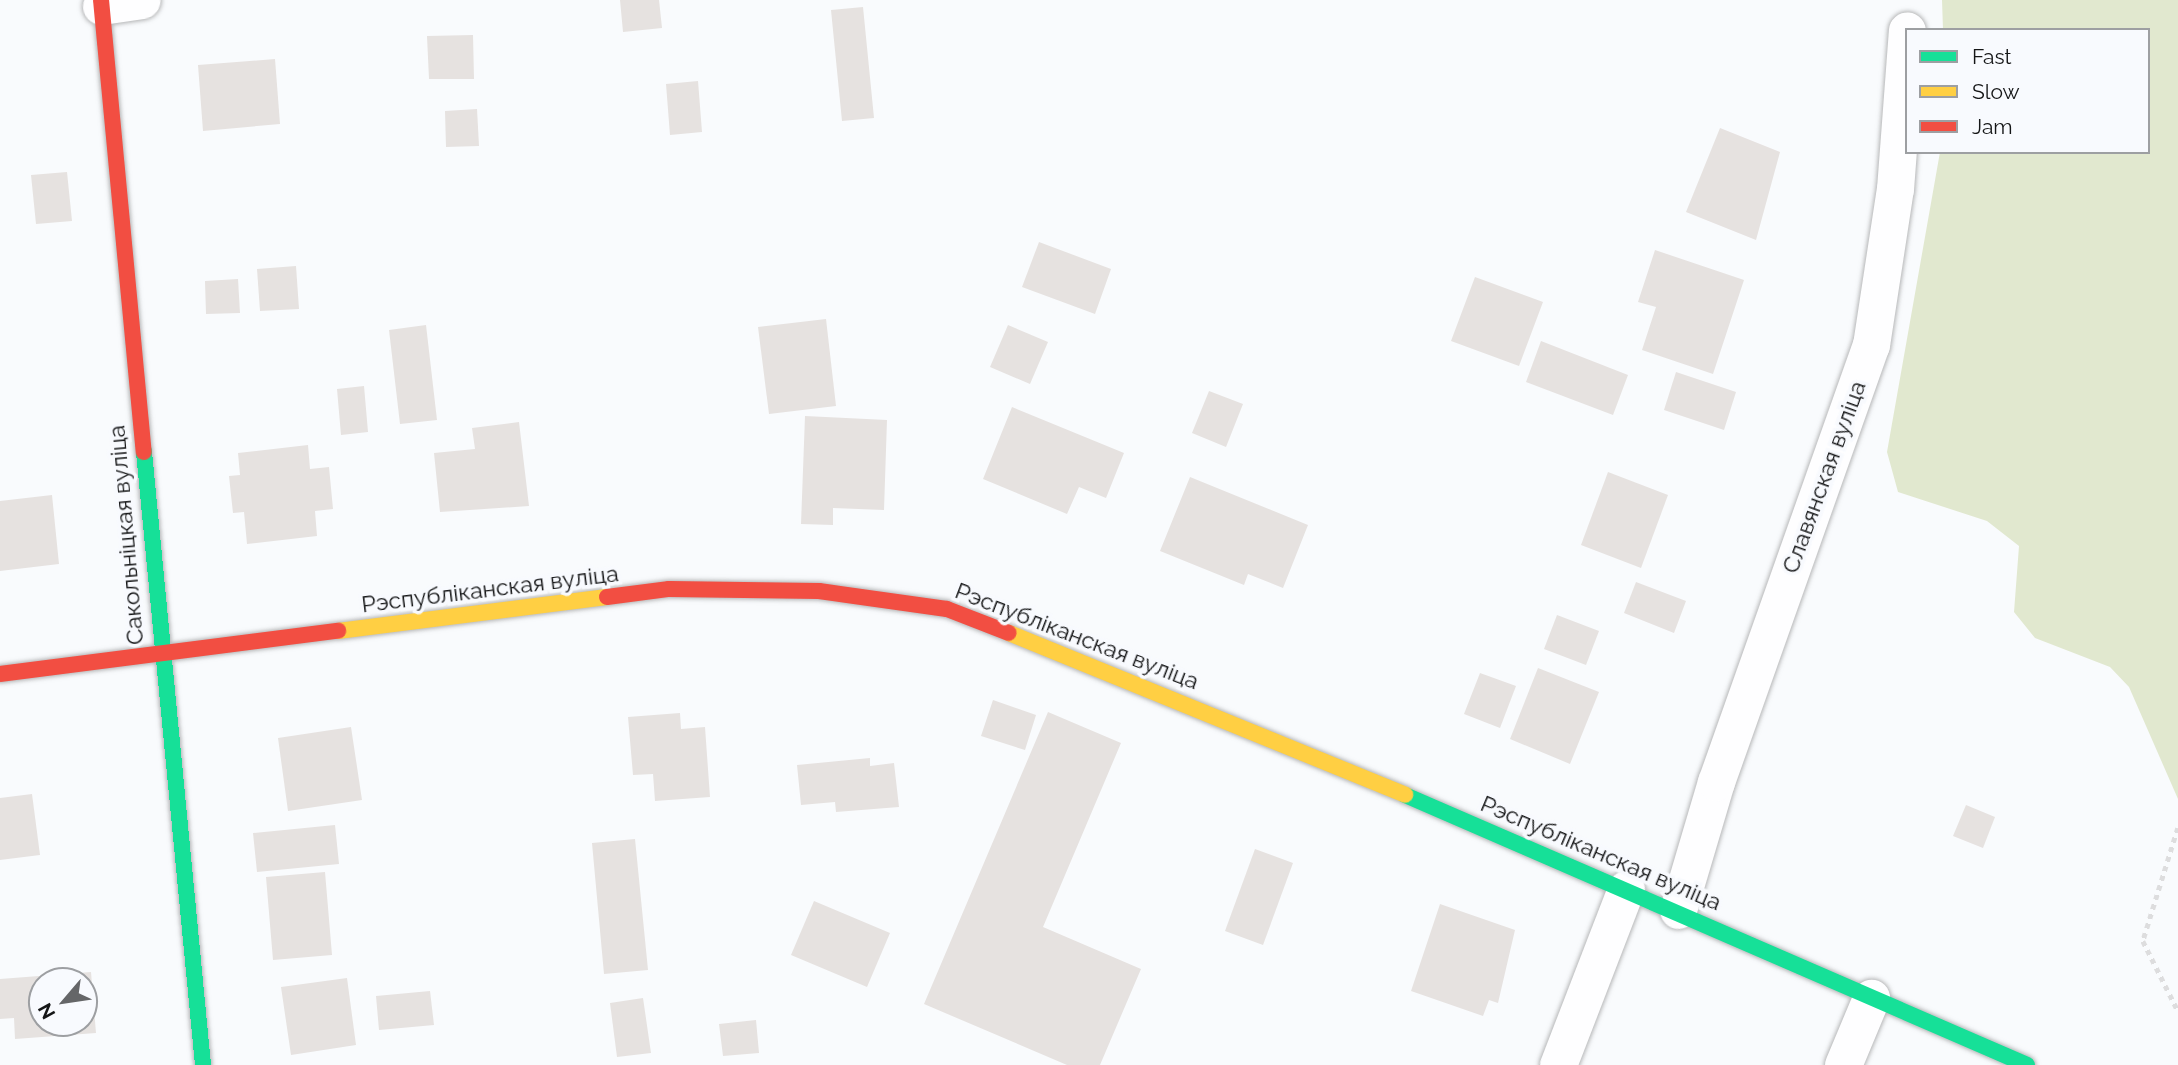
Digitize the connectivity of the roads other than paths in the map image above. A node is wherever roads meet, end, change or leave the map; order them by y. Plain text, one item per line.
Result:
1 (142, 0) edge
2 (1908, 0) edge
3 (101, 3) edge
4 (1907, 28) edge
5 (1905, 56) edge
6 (160, 653) junction
7 (0, 674) edge
8 (1626, 888) junction
9 (1678, 910) junction
10 (1871, 998) junction
11 (203, 1065) edge
12 (1558, 1065) edge
13 (1843, 1065) edge
14 (2028, 1065) edge

1 - 3 street
2 - 4 street, Славянская вуліца
3 - 6 street, Сакольніцкая вуліца
5 - 9 street, Славянская вуліца
6 - 7 street, Рэспубліканская вуліца
6 - 8 street, Рэспубліканская вуліца
6 - 11 street, Сакольніцкая вуліца
8 - 9 street, Рэспубліканская вуліца
8 - 12 street
9 - 10 street, Рэспубліканская вуліца
10 - 13 street
10 - 14 street, Рэспубліканская вуліца

